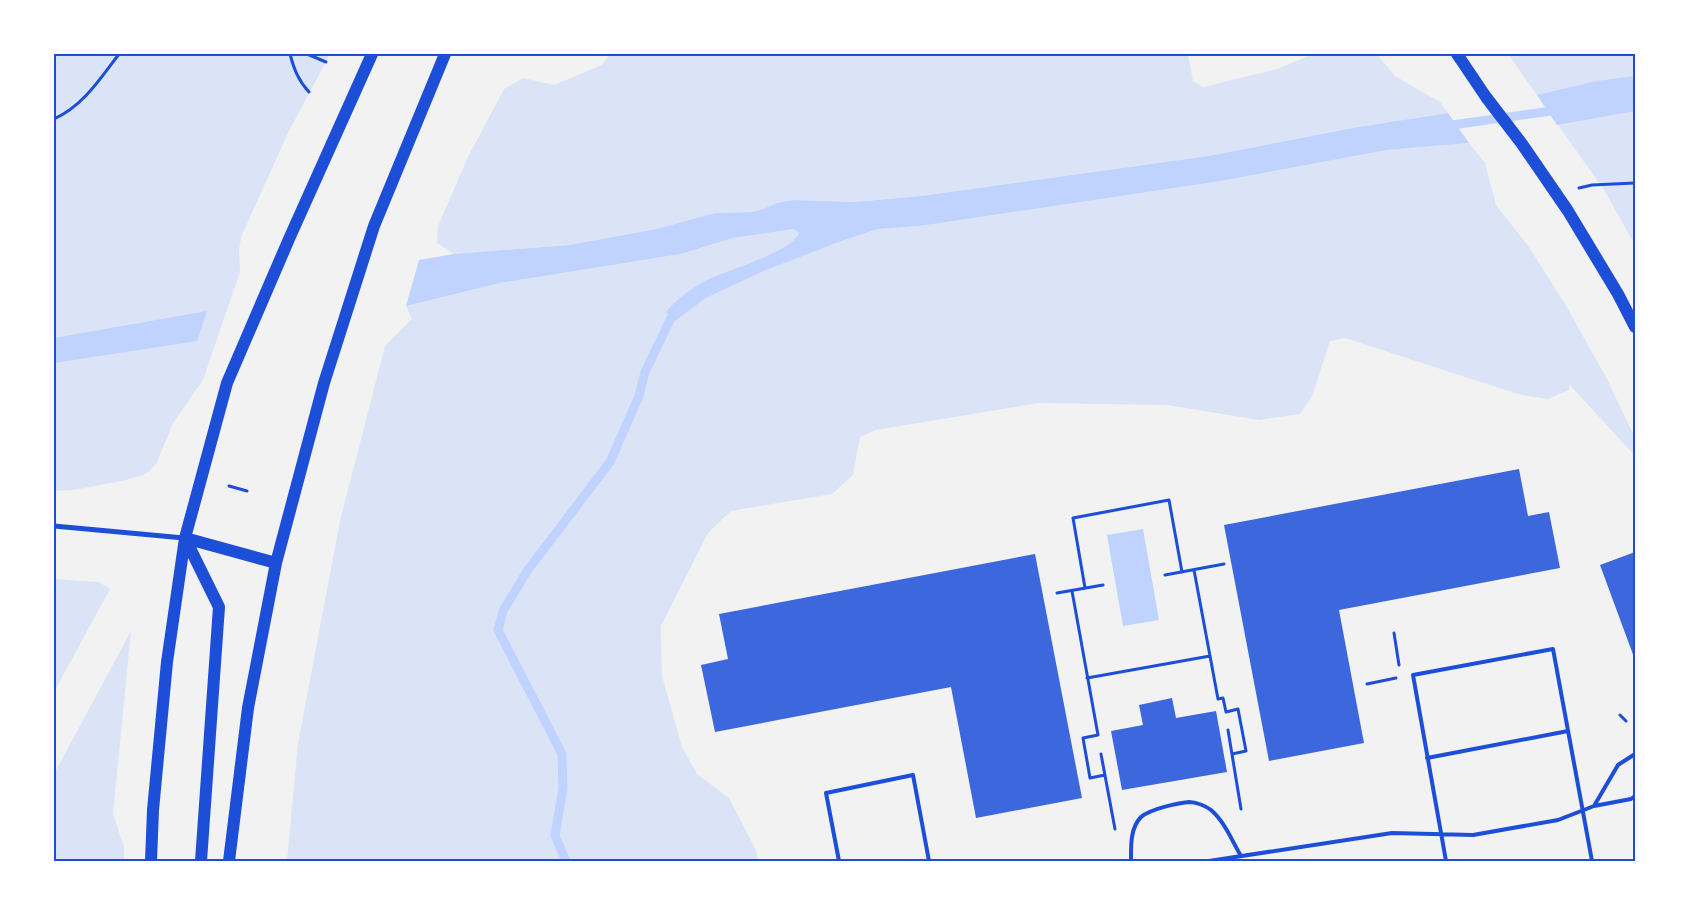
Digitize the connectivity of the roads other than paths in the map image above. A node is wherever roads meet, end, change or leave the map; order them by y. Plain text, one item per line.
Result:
1 (372, 54) edge
2 (445, 54) edge
3 (1456, 54) edge
4 (1635, 327) edge
5 (54, 526) edge
6 (185, 538) junction
7 (276, 564) junction
8 (1568, 731) junction
9 (1635, 754) edge
10 (1427, 758) junction
11 (1635, 796) edge
12 (1594, 806) junction
13 (1582, 810) junction
14 (1441, 834) junction
15 (1241, 856) junction
16 (151, 861) edge
17 (201, 861) edge
18 (229, 861) edge
19 (839, 861) edge
20 (929, 861) edge
21 (1131, 861) edge
22 (1209, 861) edge
23 (1446, 861) edge
24 (1592, 861) edge

1 - 6 main road
2 - 7 main road
3 - 4 main road
5 - 6 street
6 - 7 main road
6 - 16 main road
6 - 17 main road
7 - 18 main road
8 - 10 lane
8 - 10 lane
8 - 13 lane
9 - 12 lane
10 - 14 lane
11 - 12 lane
12 - 13 lane
13 - 14 lane
13 - 24 lane
14 - 15 lane
14 - 23 lane
15 - 21 lane
15 - 22 lane
19 - 20 lane

